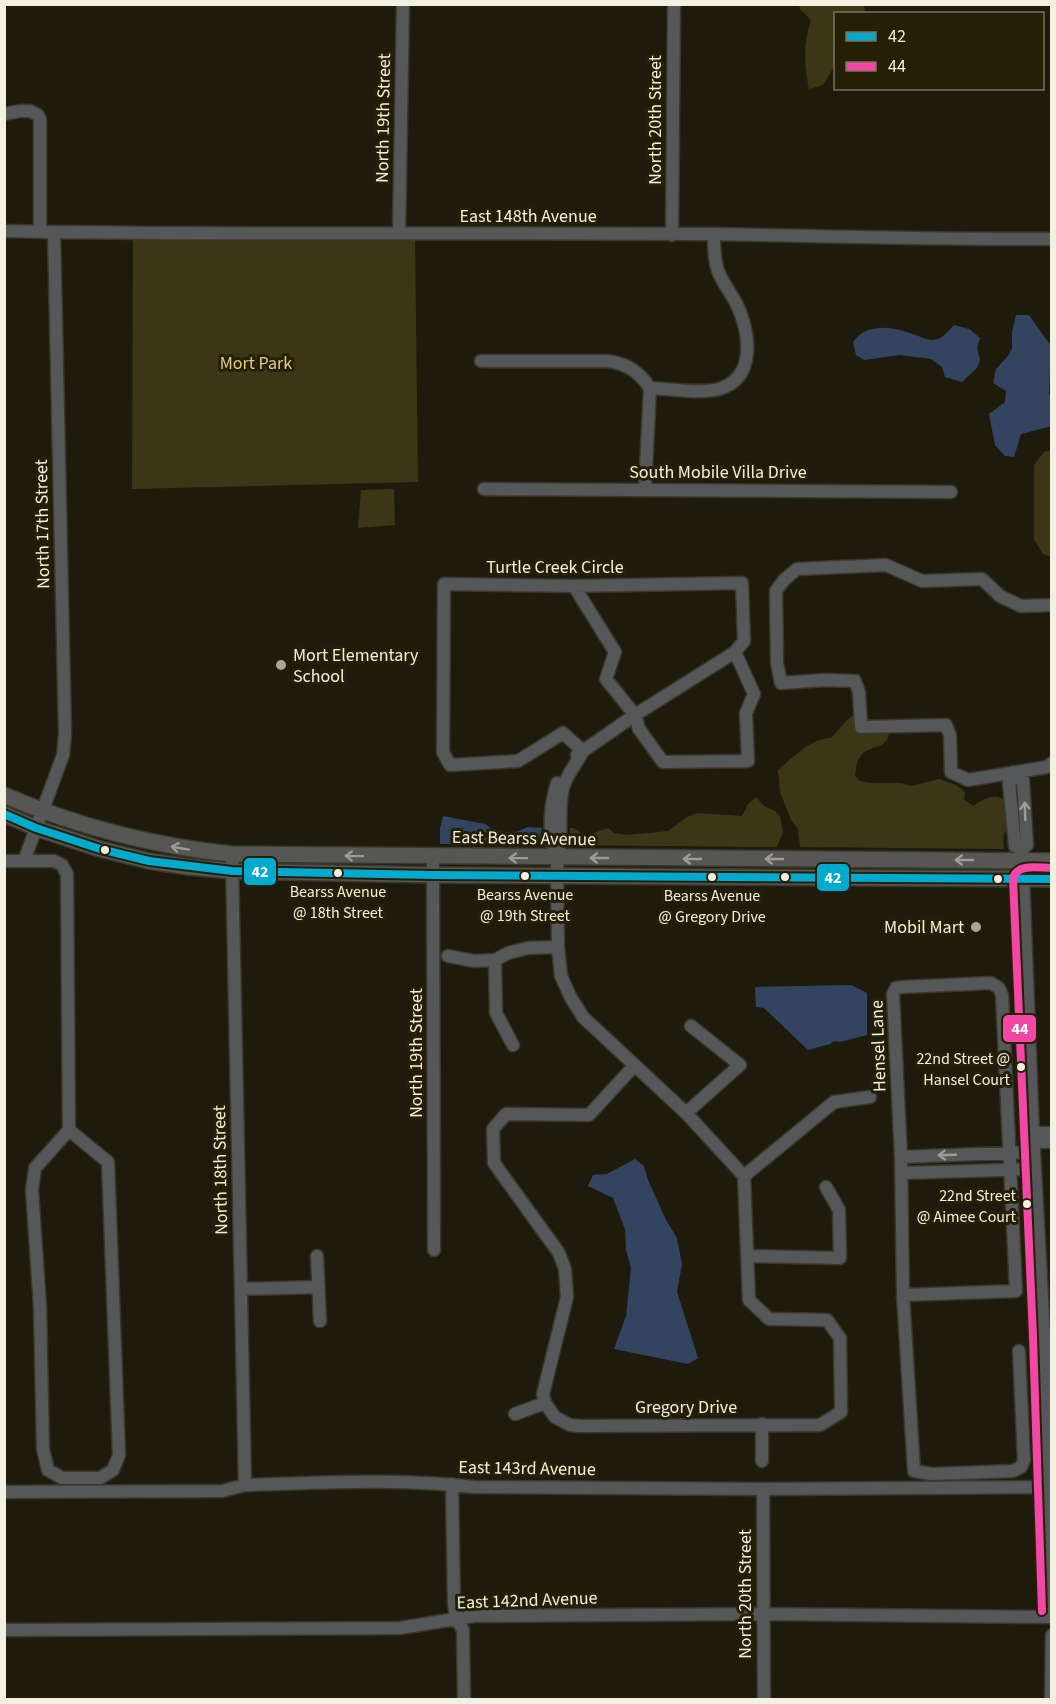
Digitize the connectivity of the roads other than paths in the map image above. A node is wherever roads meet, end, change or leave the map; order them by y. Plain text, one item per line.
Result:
1 (403, 4) edge
2 (674, 4) edge
3 (4, 114) edge
4 (4, 231) edge
5 (40, 231) junction
6 (54, 232) junction
7 (399, 233) junction
8 (714, 234) junction
9 (672, 235) junction
10 (1052, 239) edge
11 (481, 361) dead end
12 (650, 388) junction
13 (484, 489) dead end
14 (645, 489) junction
15 (951, 492) dead end
16 (574, 586) junction
17 (1052, 605) edge
18 (735, 652) junction
19 (635, 715) junction
20 (584, 751) junction
21 (1052, 764) edge
22 (1014, 774) junction
23 (4, 795) edge
24 (42, 811) junction
25 (4, 814) edge
26 (36, 828) junction
27 (154, 843) junction
28 (232, 854) junction
29 (1022, 855) junction
30 (379, 856) junction
31 (433, 857) junction
32 (557, 858) junction
33 (743, 859) junction
34 (4, 861) edge
35 (24, 861) junction
36 (149, 861) junction
37 (1052, 861) edge
38 (232, 871) junction
39 (378, 874) junction
40 (434, 875) junction
41 (558, 875) junction
42 (742, 876) junction
43 (1023, 879) junction
44 (1052, 879) edge
45 (558, 947) junction
46 (448, 956) dead end
47 (495, 960) junction
48 (691, 1026) dead end
49 (513, 1046) dead end
50 (634, 1066) junction
51 (870, 1097) dead end
52 (686, 1113) junction
53 (69, 1130) junction
54 (1052, 1133) edge
55 (1034, 1142) junction
56 (1052, 1142) edge
57 (1011, 1153) junction
58 (901, 1157) junction
59 (1035, 1169) junction
60 (1011, 1170) junction
61 (902, 1173) junction
62 (744, 1176) junction
63 (826, 1187) dead end
64 (434, 1250) dead end
65 (748, 1256) junction
66 (317, 1257) dead end
67 (1046, 1259) edge
68 (318, 1287) junction
69 (241, 1290) junction
70 (903, 1295) junction
71 (320, 1321) dead end
72 (1018, 1351) dead end
73 (545, 1403) junction
74 (515, 1414) dead end
75 (1049, 1416) edge
76 (762, 1424) junction
77 (762, 1461) dead end
78 (914, 1472) junction
79 (452, 1484) junction
80 (245, 1485) junction
81 (1050, 1487) junction
82 (914, 1488) junction
83 (763, 1489) junction
84 (4, 1492) edge
85 (1052, 1611) edge
86 (763, 1614) junction
87 (1052, 1617) edge
88 (456, 1618) junction
89 (4, 1630) edge
90 (1052, 1635) edge
91 (464, 1700) edge
92 (764, 1700) edge
93 (1051, 1700) edge

1 - 7 street, North 19th Street
2 - 9 street, North 20th Street
3 - 5 street
4 - 5 street, East 148th Avenue
5 - 6 street, East 148th Avenue
6 - 7 street, East 148th Avenue
6 - 24 street, North 17th Street
7 - 9 street, East 148th Avenue
8 - 9 street, East 148th Avenue
8 - 10 street, East 148th Avenue
8 - 12 street
11 - 12 street
12 - 14 street
13 - 14 street, South Mobile Villa Drive
14 - 15 street, South Mobile Villa Drive
16 - 18 street, Turtle Creek Circle
16 - 19 street
16 - 20 street, Turtle Creek Circle
17 - 22 street
18 - 19 street
18 - 19 street
19 - 20 street
20 - 32 street
21 - 22 street
22 - 29 street
23 - 24 main road, East Bearss Avenue
24 - 26 street, North 17th Street
24 - 27 main road, East Bearss Avenue
25 - 26 main road, East Bearss Avenue
26 - 35 street, North 17th Street
26 - 36 main road, East Bearss Avenue
28 -> 27 main road, East Bearss Avenue
27 - 36 main road
30 -> 28 main road, East Bearss Avenue
28 - 38 street, North 18th Street
29 -> 33 main road, East Bearss Avenue
29 - 37 main road, East Bearss Avenue
29 - 43 street
30 - 31 main road, East Bearss Avenue
30 - 39 main road
32 -> 31 main road, East Bearss Avenue
31 - 40 street, North 19th Street
33 -> 32 main road, East Bearss Avenue
32 - 41 street
33 - 42 main road
34 - 35 street
35 - 53 street
36 - 38 main road, East Bearss Avenue
38 - 39 main road, East Bearss Avenue
38 - 69 street, North 18th Street
39 - 40 main road, East Bearss Avenue
40 - 41 main road, East Bearss Avenue
40 - 64 street, North 19th Street
41 - 42 main road, East Bearss Avenue
41 - 45 street
42 - 43 main road, East Bearss Avenue
43 - 44 main road, East Bearss Avenue
43 - 55 street
45 - 47 street
45 - 50 street
46 - 47 street
47 - 49 street
48 - 52 street
50 - 52 street
50 - 73 street
51 - 62 street
52 - 62 street
53 - 53 street
54 - 55 street
55 - 56 street
55 - 57 street
55 - 59 street
57 -> 58 street
57 - 58 street, Hensel Lane
57 - 60 street, Hensel Lane
58 - 61 street, Hensel Lane
59 - 60 street
59 - 67 street
60 - 61 street
60 - 70 street, Hensel Lane
61 - 70 street, Hensel Lane
62 - 65 street, Gregory Drive
63 - 65 street
65 - 76 street, Gregory Drive
66 - 68 street
67 - 75 street
68 - 69 street
68 - 71 street
69 - 80 street, North 18th Street
70 - 78 street, Hensel Lane
72 - 78 street
73 - 74 street
73 - 76 street, Gregory Drive
75 - 81 street
76 - 77 street
78 - 82 street, Hensel Lane
79 - 80 street, East 143rd Avenue
79 - 83 street, East 143rd Avenue
79 - 88 street
80 - 84 street, East 143rd Avenue
81 - 82 street, East 143rd Avenue
81 - 85 street
82 - 83 street, East 143rd Avenue
83 - 86 street, North 20th Street
86 - 87 street, East 142nd Avenue
86 - 88 street, East 142nd Avenue
86 - 92 street, North 20th Street
88 - 89 street, East 142nd Avenue
88 - 91 street
90 - 93 street

